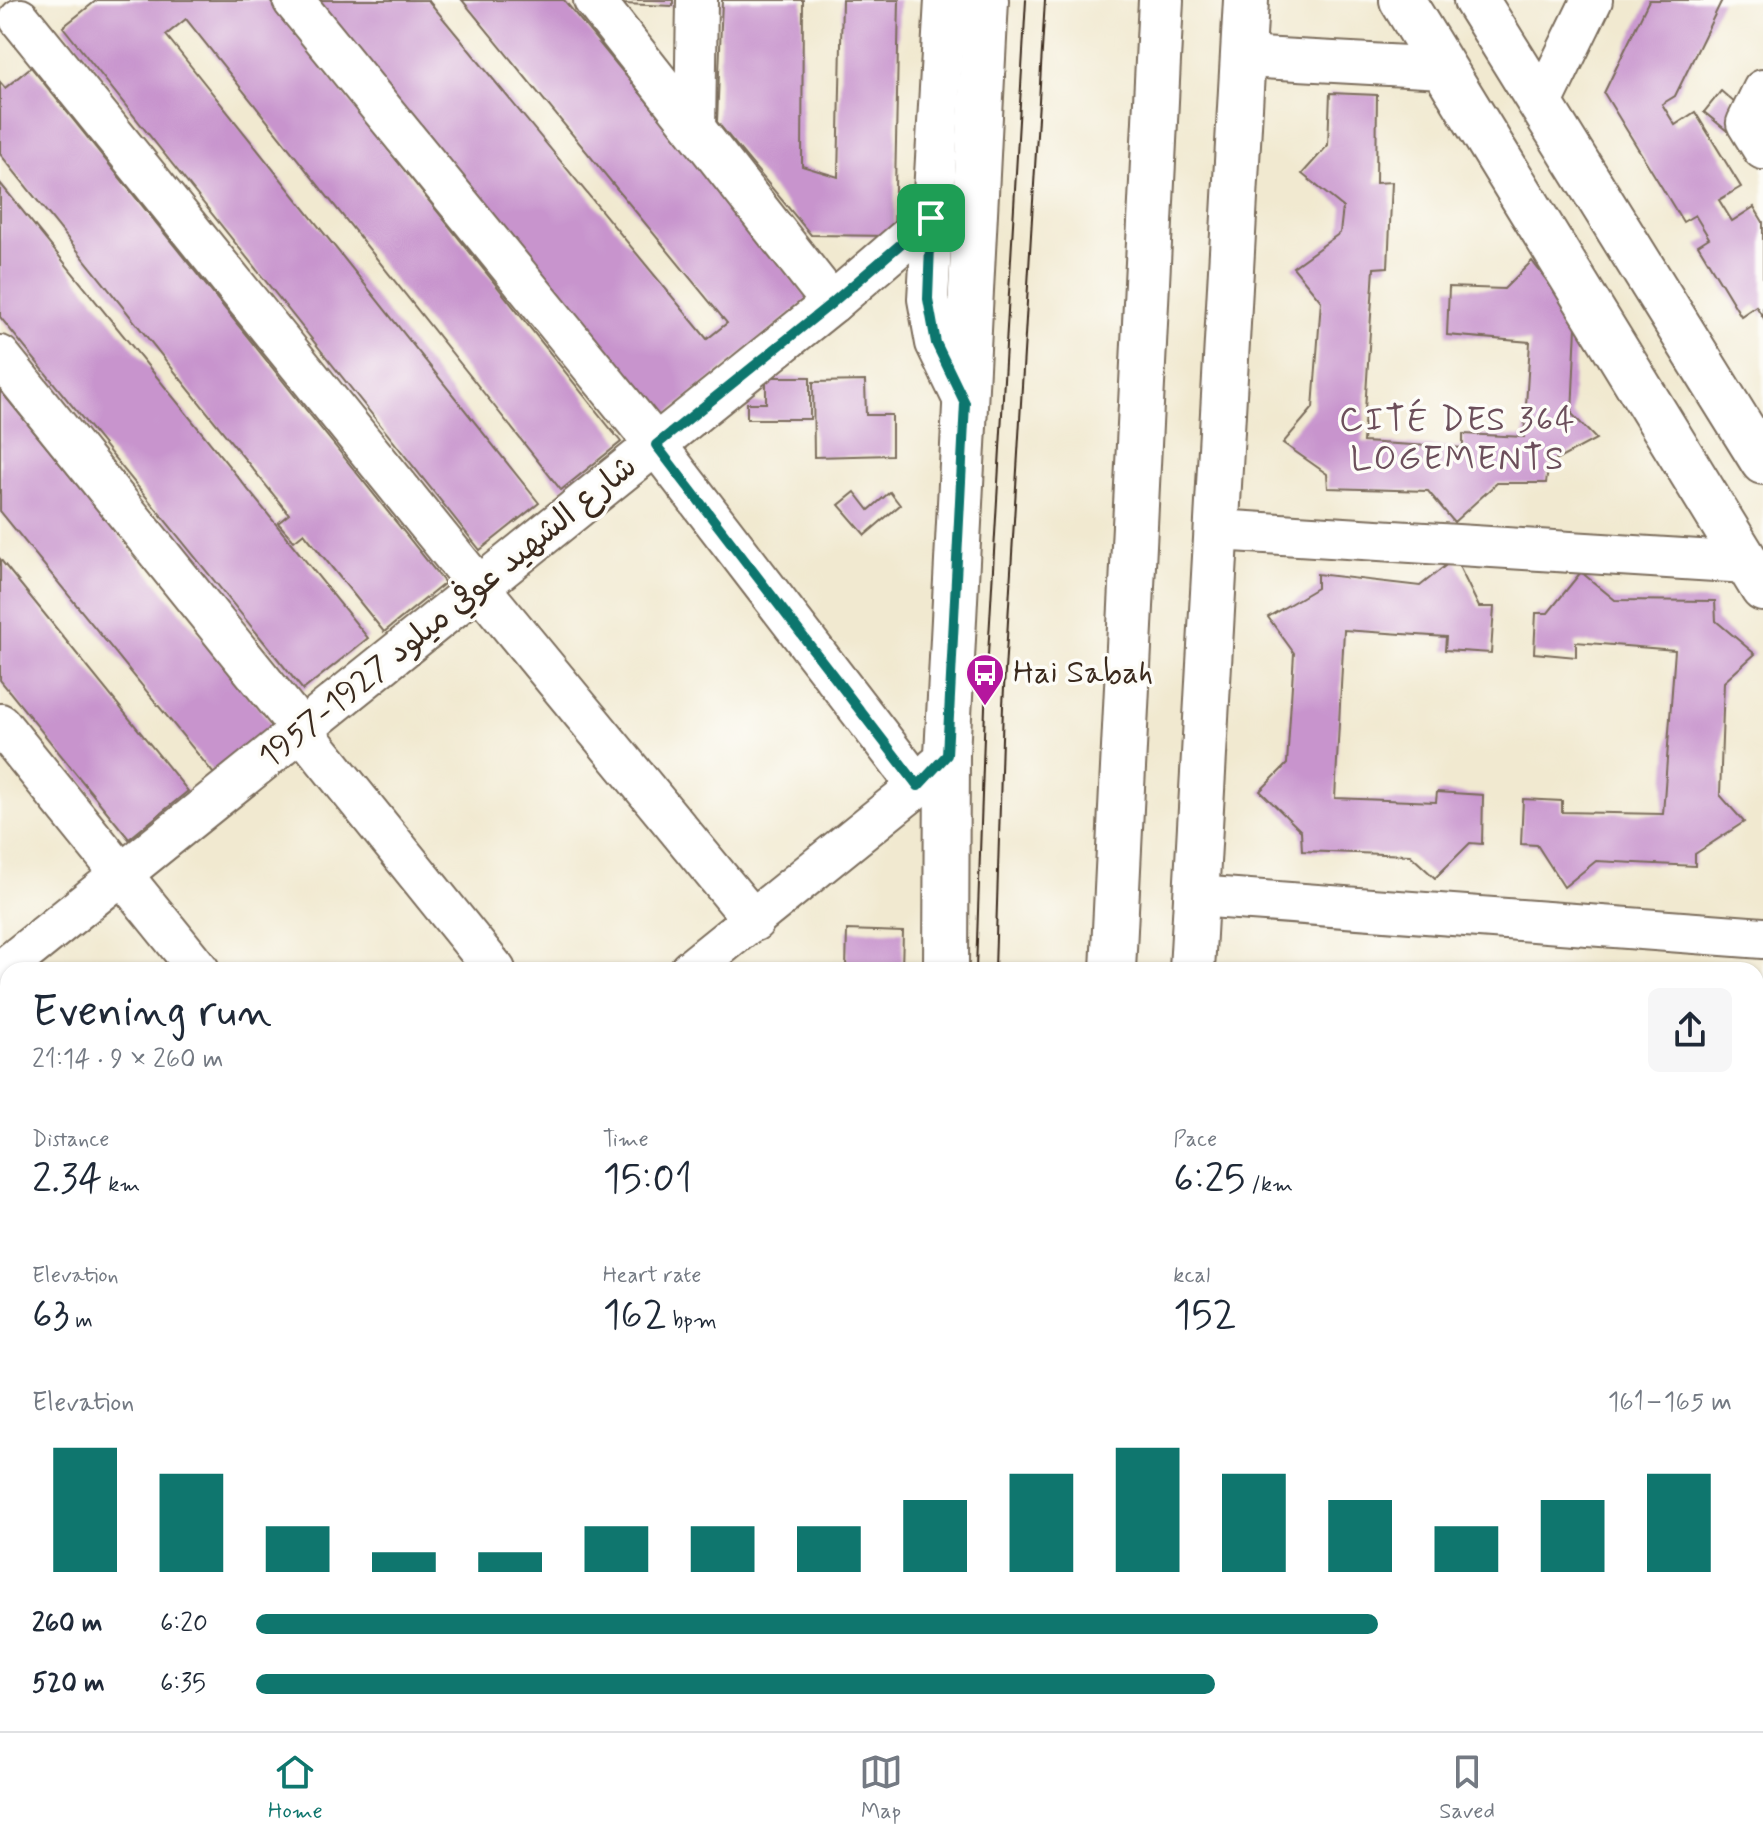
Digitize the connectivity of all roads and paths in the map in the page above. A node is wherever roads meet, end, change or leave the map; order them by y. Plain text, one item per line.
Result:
1 (293, 0) edge
2 (594, 0) edge
3 (697, 0) edge
4 (945, 0) edge
5 (986, 0) edge
6 (1161, 0) edge
7 (1246, 0) edge
8 (1402, 0) edge
9 (1476, 0) edge
10 (1592, 0) edge
11 (21, 19) edge
12 (1243, 57) junction
13 (1443, 68) junction
14 (1763, 90) edge
15 (1542, 103) junction
16 (695, 128) junction
17 (1763, 149) edge
18 (931, 218) junction
19 (832, 303) junction
20 (0, 356) edge
21 (965, 403) junction
22 (656, 445) junction
23 (1763, 462) edge
24 (1217, 530) junction
25 (1755, 576) edge
26 (479, 587) junction
27 (0, 724) edge
28 (300, 731) junction
29 (932, 771) junction
30 (122, 874) junction
31 (1196, 896) junction
32 (754, 921) junction
33 (1763, 938) edge
34 (1703, 953) edge
35 (12, 962) edge
36 (193, 962) edge
37 (488, 962) edge
38 (700, 962) edge
39 (945, 962) edge
40 (1113, 962) edge
41 (1192, 962) edge

1 - 22 street
2 - 16 street
3 - 16 street
4 - 18 street
5 - 21 street
6 - 40 street
7 - 12 street
8 - 13 street
9 - 15 street
10 - 15 street
11 - 26 street
12 - 13 street
12 - 24 street
13 - 25 street
14 - 17 street
15 - 23 street
16 - 19 street
18 - 19 street, شارع الشهيد عوفي ميلود 1927-1957
18 - 21 street
19 - 22 street, شارع الشهيد عوفي ميلود 1927-1957
20 - 28 street
21 - 29 street
22 - 26 street, شارع الشهيد عوفي ميلود 1927-1957
22 - 29 street
24 - 25 street
24 - 31 street
26 - 28 street, شارع الشهيد عوفي ميلود 1927-1957
26 - 32 street
27 - 30 street
28 - 30 street, شارع الشهيد عوفي ميلود 1927-1957
28 - 37 street
29 - 32 street
29 - 39 street
30 - 35 street, شارع الشهيد عوفي ميلود 1927-1957
30 - 36 street
31 - 34 street
31 - 41 street
32 - 38 street
33 - 34 street

